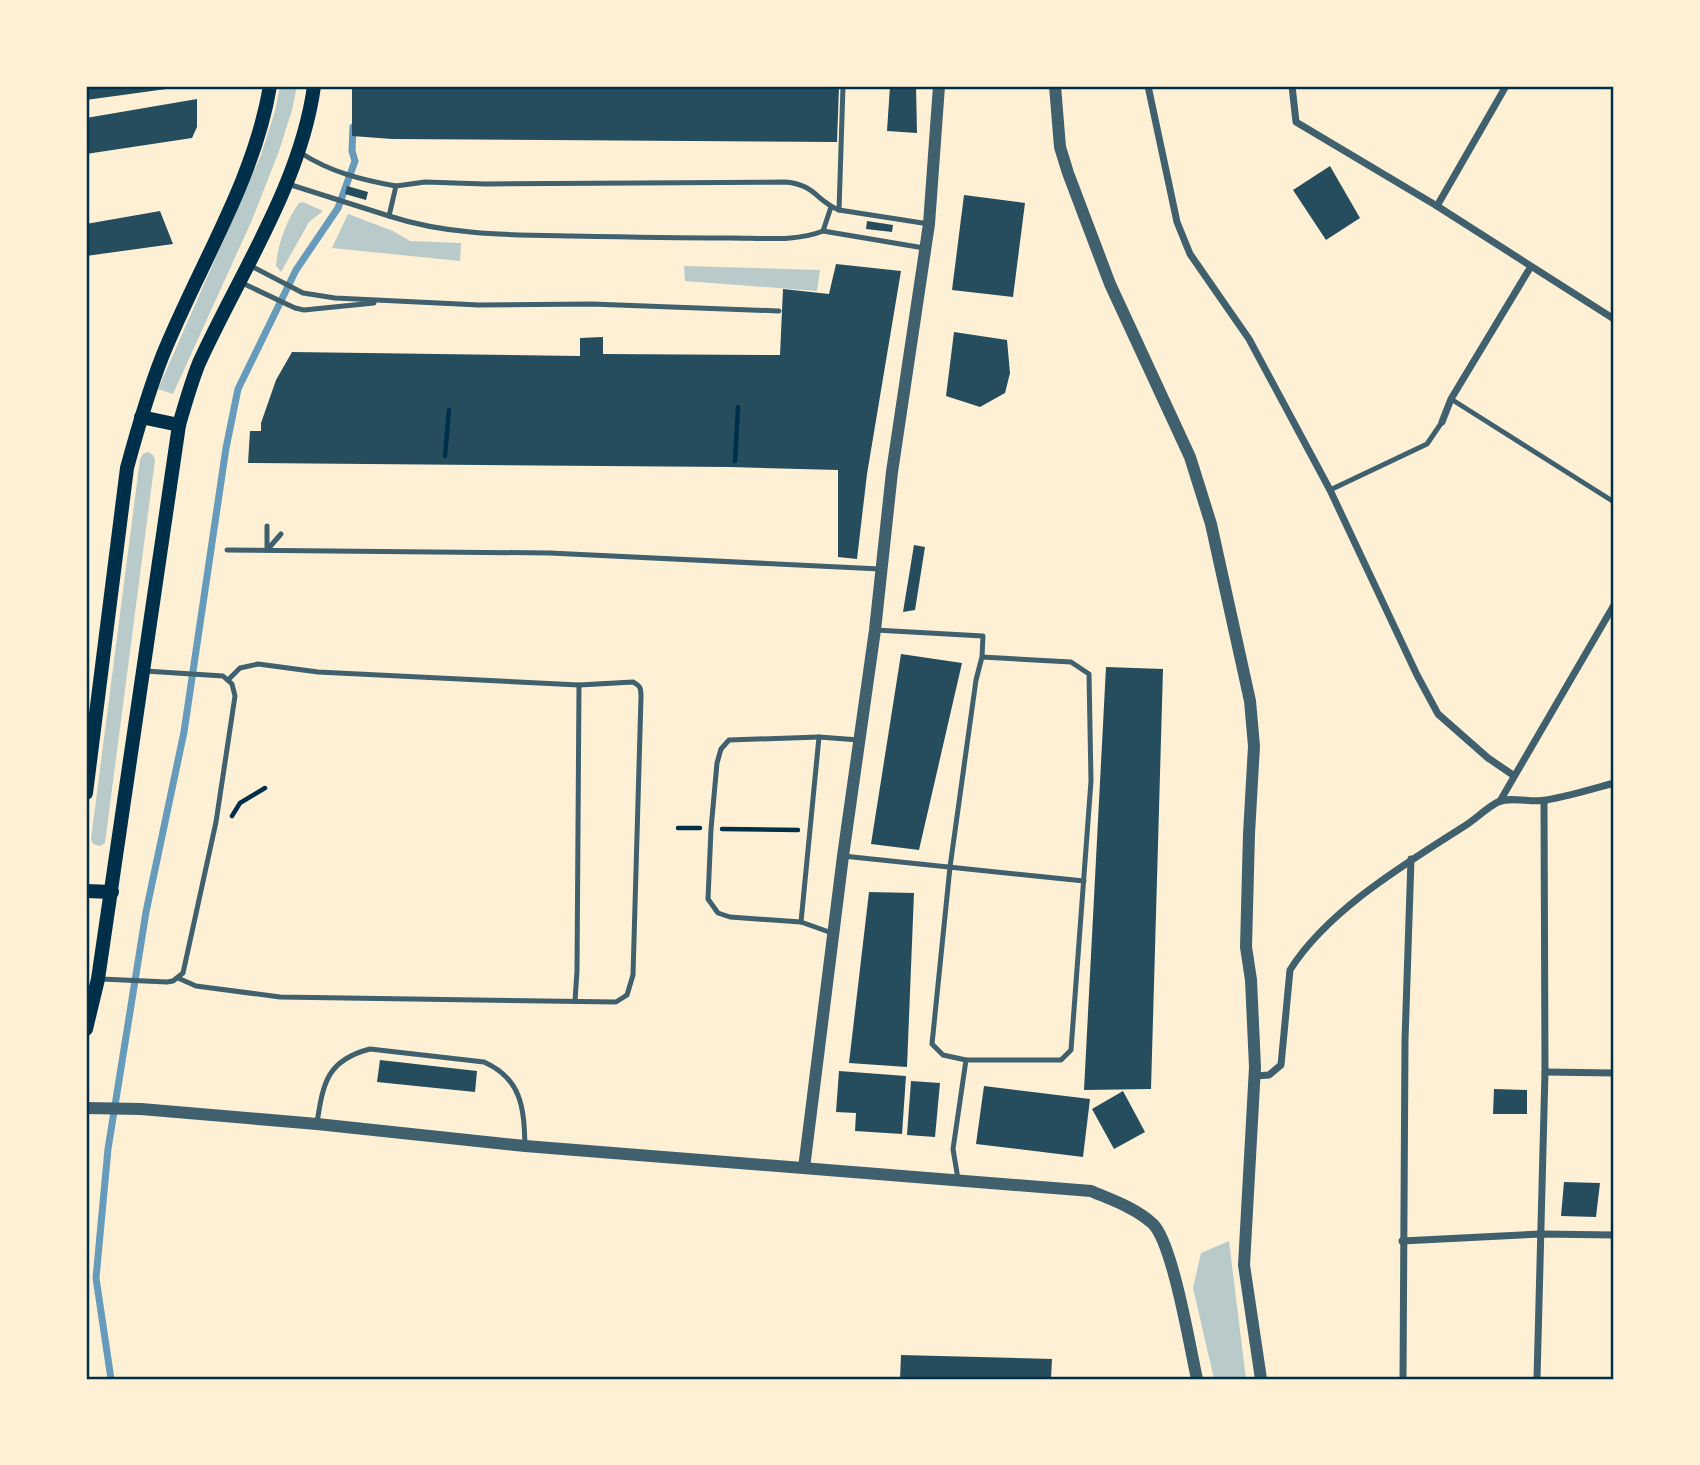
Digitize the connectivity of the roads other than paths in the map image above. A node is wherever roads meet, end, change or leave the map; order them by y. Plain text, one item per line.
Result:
1 (270, 86) edge
2 (314, 86) edge
3 (843, 86) edge
4 (939, 86) edge
5 (1055, 86) edge
6 (1148, 86) edge
7 (1292, 86) edge
8 (1506, 86) edge
9 (298, 151) junction
10 (285, 183) junction
11 (396, 186) junction
12 (1437, 206) junction
13 (831, 207) junction
14 (839, 210) junction
15 (388, 216) junction
16 (929, 224) junction
17 (823, 231) junction
18 (925, 248) junction
19 (248, 264) junction
20 (1530, 268) junction
21 (240, 282) junction
22 (387, 302) junction
23 (779, 312) dead end
24 (1614, 319) edge
25 (1451, 399) junction
26 (141, 417) junction
27 (1441, 422) joint
28 (178, 425) junction
29 (1330, 490) junction
30 (1614, 502) edge
31 (267, 526) dead end
32 (281, 534) dead end
33 (227, 550) dead end
34 (267, 550) junction
35 (880, 569) junction
36 (1614, 605) edge
37 (875, 630) junction
38 (982, 657) junction
39 (142, 671) junction
40 (226, 678) junction
41 (579, 685) junction
42 (819, 737) junction
43 (859, 740) junction
44 (1513, 775) junction
45 (1614, 783) edge
46 (86, 793) edge
47 (1500, 801) junction
48 (1544, 801) junction
49 (843, 856) junction
50 (1411, 859) junction
51 (950, 867) junction
52 (1083, 881) junction
53 (86, 891) edge
54 (112, 892) junction
55 (801, 922) junction
56 (833, 933) junction
57 (178, 978) junction
58 (98, 979) junction
59 (575, 1002) junction
60 (86, 1029) edge
61 (966, 1060) junction
62 (1545, 1072) junction
63 (1614, 1073) edge
64 (1255, 1076) junction
65 (90, 1107) edge
66 (317, 1124) junction
67 (525, 1146) junction
68 (804, 1168) junction
69 (958, 1182) junction
70 (1541, 1234) junction
71 (1614, 1235) edge
72 (1402, 1241) junction
73 (1197, 1379) edge
74 (1261, 1379) edge
75 (1403, 1379) edge
76 (1537, 1379) edge

1 - 26 main road
2 - 9 main road
3 - 14 lane
4 - 16 street
5 - 64 street
6 - 29 street
7 - 12 street
8 - 12 street
9 - 10 main road
9 - 11 lane
10 - 15 lane
10 - 19 main road
11 - 13 lane
11 - 15 lane
12 - 20 street
13 - 14 lane
13 - 17 lane
14 - 16 lane
15 - 17 lane
16 - 18 street
17 - 18 lane
18 - 35 street
19 - 21 main road
19 - 22 lane
20 - 24 street
20 - 25 street
21 - 22 lane
21 - 28 main road
22 - 23 lane
25 - 27 street
25 - 30 lane
26 - 28 main road
26 - 46 main road
27 - 29 lane
28 - 39 main road
29 - 44 street
31 - 34 lane
32 - 34 lane
33 - 34 lane
34 - 35 lane
35 - 37 street
36 - 44 street
37 - 38 lane
37 - 43 street
38 - 51 lane
38 - 52 lane
39 - 40 lane
39 - 54 main road
40 - 41 lane
40 - 57 lane
41 - 59 lane
41 - 59 lane
42 - 43 lane
42 - 55 lane
42 - 55 lane
43 - 49 street
44 - 47 street
45 - 48 street
47 - 48 street
47 - 50 street
48 - 62 street
49 - 51 lane
49 - 56 street
50 - 64 street
50 - 72 street
51 - 52 lane
51 - 61 lane
52 - 61 lane
53 - 54 main road
54 - 58 main road
55 - 56 lane
56 - 68 street
57 - 58 lane
57 - 59 lane
58 - 60 main road
61 - 69 lane
62 - 63 street
62 - 70 street
64 - 74 street
65 - 66 street
66 - 67 street
66 - 67 lane
67 - 68 street
68 - 69 street
69 - 73 street
70 - 71 street
70 - 72 street
70 - 76 street
72 - 75 street

